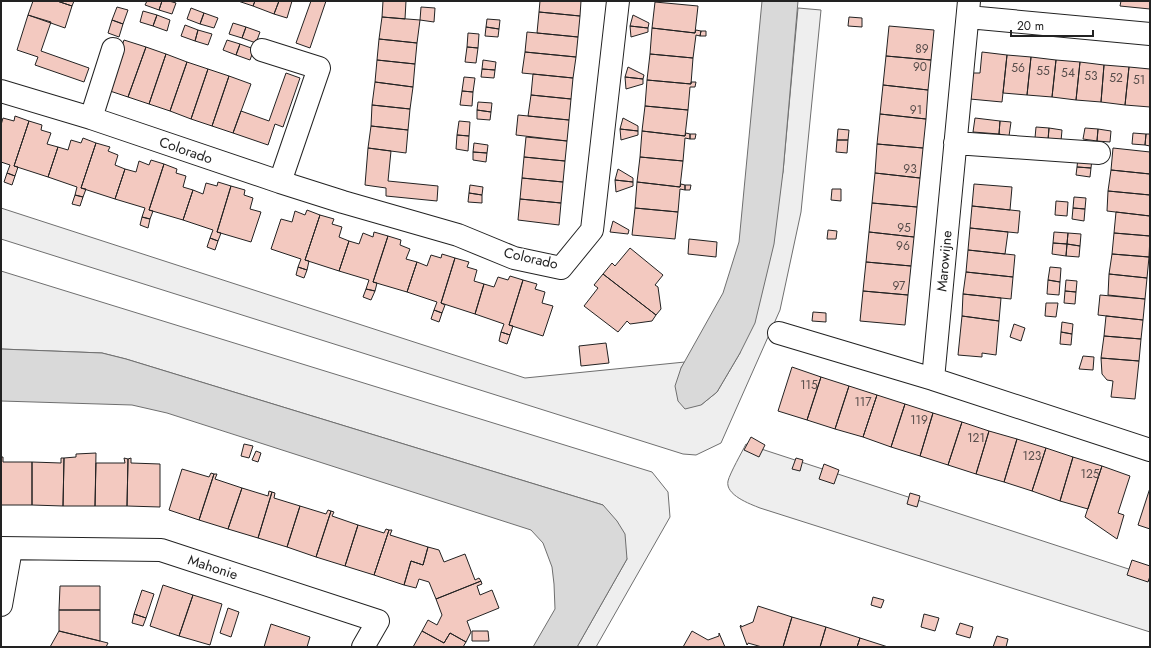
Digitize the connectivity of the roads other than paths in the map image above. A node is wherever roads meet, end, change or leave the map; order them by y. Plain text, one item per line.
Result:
1 (618, 1) edge
2 (969, 9) edge
3 (1150, 34) edge
4 (113, 49) dead end
5 (262, 50) dead end
6 (1, 91) edge
7 (92, 118) junction
8 (955, 143) junction
9 (1099, 153) dead end
10 (280, 182) junction
11 (779, 333) dead end
12 (933, 379) junction
13 (1150, 450) edge
14 (6, 549) edge
15 (1, 605) edge
16 (363, 647) edge

1 - 10 street, Colorado
2 - 3 street, Marowijne
2 - 8 street, Marowijne
4 - 7 street
5 - 10 street
6 - 7 street, Colorado
7 - 10 street, Colorado
8 - 9 street
8 - 12 street, Marowijne
11 - 12 street
12 - 13 street
14 - 15 street, Mahonie
14 - 16 street, Mahonie

